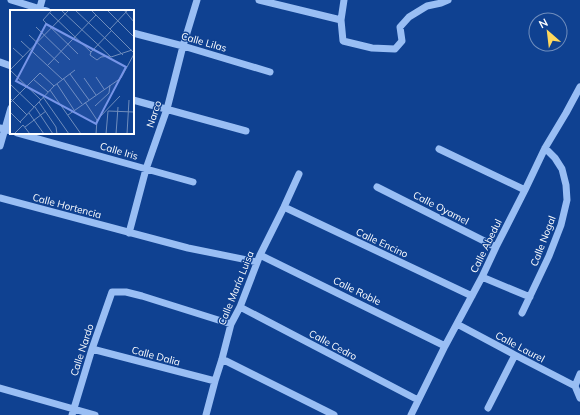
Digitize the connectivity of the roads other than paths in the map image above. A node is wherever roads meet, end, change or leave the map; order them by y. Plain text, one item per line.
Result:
1 (11, 0) edge
2 (42, 0) edge
3 (197, 0) edge
4 (259, 0) edge
5 (344, 0) edge
6 (448, 0) edge
7 (39, 10) edge
8 (340, 20) junction
9 (134, 33) edge
10 (183, 46) junction
11 (0, 62) edge
12 (10, 66) edge
13 (270, 72) dead end
14 (580, 87) edge
15 (134, 100) edge
16 (167, 110) junction
17 (10, 112) edge
18 (5, 130) edge
19 (246, 131) dead end
20 (21, 134) edge
21 (0, 146) edge
22 (545, 148) junction
23 (439, 149) dead end
24 (146, 169) junction
25 (299, 174) dead end
26 (193, 182) dead end
27 (377, 187) dead end
28 (525, 190) junction
29 (0, 198) edge
30 (284, 207) junction
31 (129, 233) junction
32 (496, 247) junction
33 (258, 258) junction
34 (482, 277) junction
35 (472, 296) junction
36 (530, 297) junction
37 (240, 307) junction
38 (522, 313) dead end
39 (231, 324) junction
40 (457, 324) junction
41 (445, 346) junction
42 (92, 349) junction
43 (514, 355) junction
44 (222, 359) junction
45 (580, 374) edge
46 (215, 381) junction
47 (575, 386) junction
48 (0, 388) edge
49 (580, 398) edge
50 (418, 400) junction
51 (488, 408) dead end
52 (73, 412) edge
53 (95, 415) edge
54 (206, 415) edge
55 (334, 415) edge
56 (411, 415) edge

1 - 7 street
2 - 7 street
3 - 10 street, Narco
4 - 8 street
5 - 8 street
6 - 8 street
9 - 10 street, Calle Lilas
10 - 13 street, Calle Lilas
10 - 16 street, Narco
11 - 12 street
14 - 22 street, Calle Abedul
15 - 16 street
16 - 19 street
16 - 24 street, Narco
17 - 18 street
18 - 21 street
20 - 24 street, Calle Iris
22 - 28 street, Calle Abedul
22 - 36 street, Calle Nogal
23 - 28 street
24 - 26 street, Calle Iris
24 - 31 street, Narco
25 - 30 street, Calle María Luisa
27 - 32 street, Calle Oyamel
28 - 32 street, Calle Abedul
29 - 31 street, Calle Hortencia
30 - 33 street, Calle María Luisa
30 - 35 street, Calle Encino
31 - 33 street
32 - 34 street, Calle Abedul
33 - 37 street, Calle María Luisa
33 - 41 street, Calle Roble
34 - 35 street, Calle Abedul
34 - 36 street
35 - 40 street, Calle Abedul
36 - 38 street, Calle Nogal
37 - 39 street, Calle María Luisa
37 - 50 street, Calle Cedro
39 - 42 street, Calle Nardo
39 - 44 street, Calle María Luisa
40 - 41 street, Calle Abedul
40 - 43 street, Calle Laurel
41 - 50 street, Calle Abedul
42 - 46 street, Calle Dalia
42 - 52 street, Calle Nardo
43 - 47 street, Calle Laurel
43 - 51 street
44 - 46 street, Calle María Luisa
44 - 55 street
45 - 47 street
46 - 54 street, Calle María Luisa
47 - 49 street
48 - 52 street
50 - 56 street, Calle Abedul
52 - 53 street

